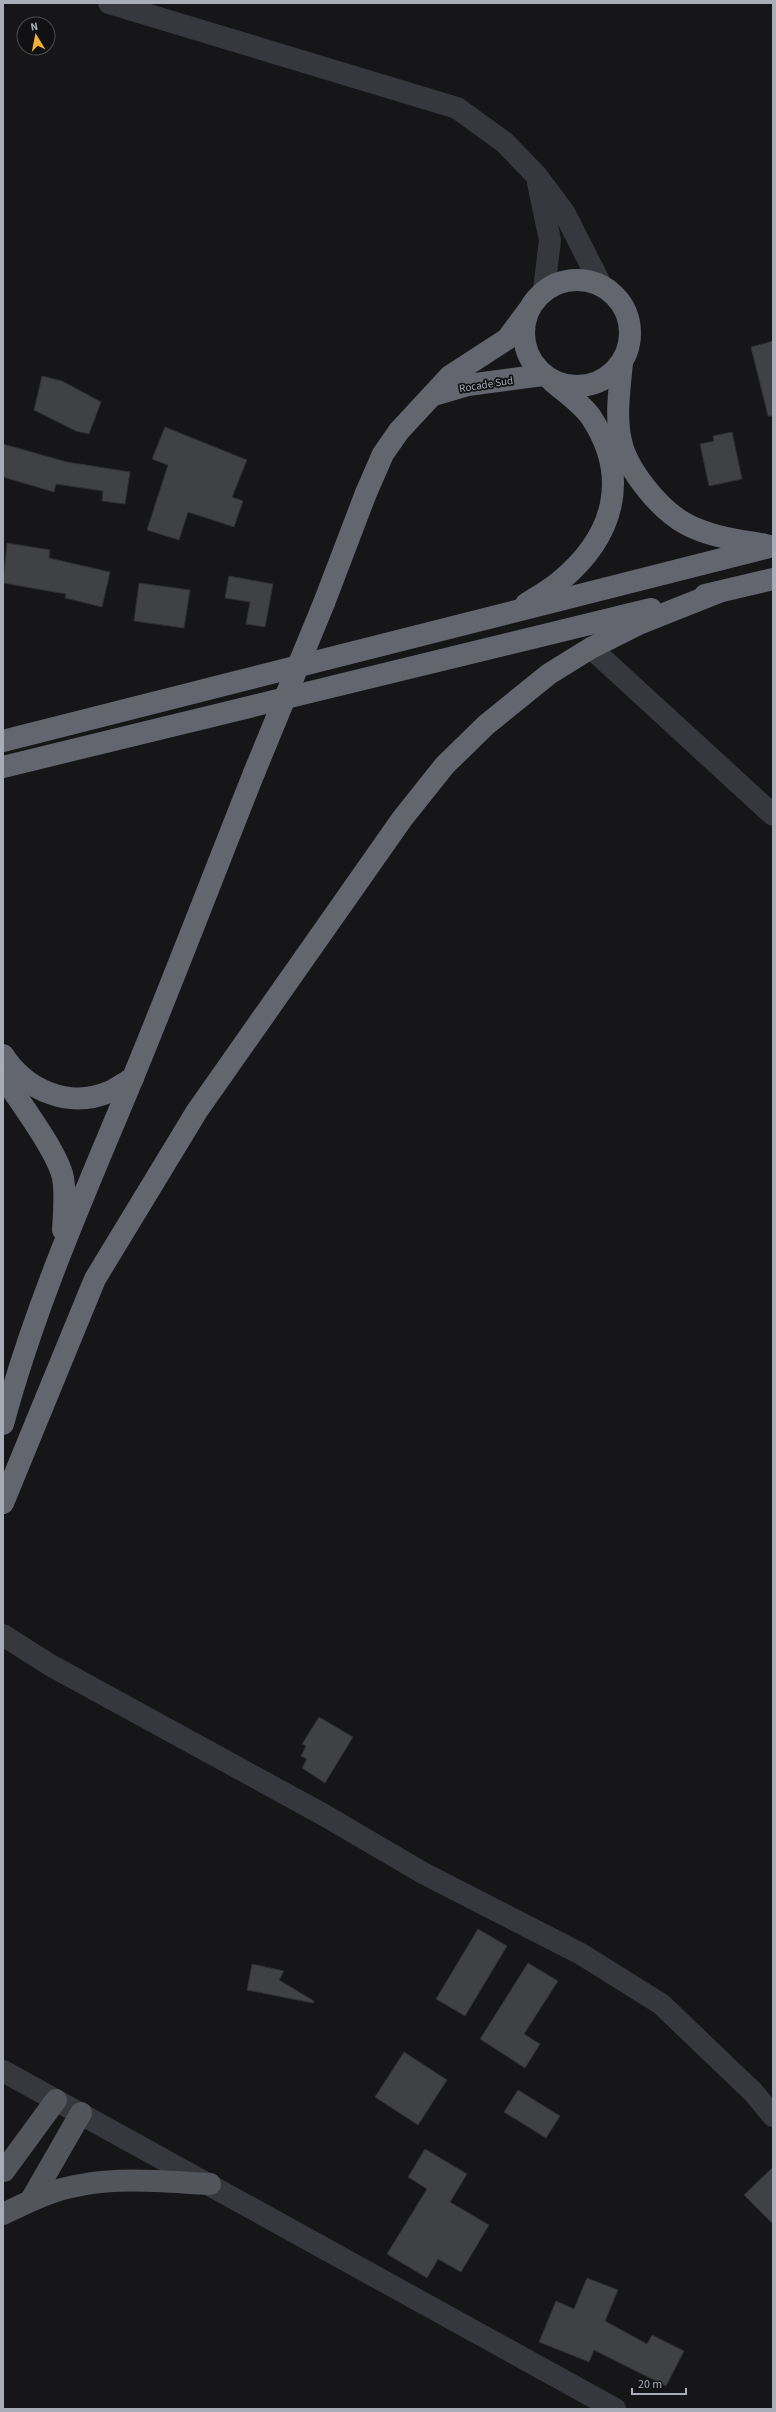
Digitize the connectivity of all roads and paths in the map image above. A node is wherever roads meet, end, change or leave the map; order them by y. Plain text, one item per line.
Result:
1 (109, 3) edge
2 (537, 176) junction
3 (602, 285) junction
4 (544, 290) junction
5 (527, 312) junction
6 (622, 362) junction
7 (548, 378) junction
8 (429, 397) junction
9 (773, 546) edge
10 (773, 579) edge
11 (719, 592) junction
12 (510, 614) junction
13 (591, 648) junction
14 (3, 742) edge
15 (3, 767) edge
16 (773, 815) edge
17 (3, 1055) edge
18 (3, 1076) edge
19 (133, 1078) junction
20 (62, 1248) junction
21 (3, 1424) edge
22 (3, 1503) edge
23 (3, 1635) edge
24 (3, 2071) edge
25 (56, 2100) junction
26 (80, 2113) junction
27 (773, 2116) edge
28 (3, 2168) edge
29 (210, 2184) junction
30 (31, 2200) junction
31 (3, 2214) edge
32 (615, 2409) edge

1 - 2 street
2 - 3 street
2 - 4 street
3 - 4 highway
3 - 6 highway
4 - 5 highway
5 - 7 highway
5 - 8 highway
6 - 7 highway
6 - 9 highway
7 - 8 highway, Rocade Sud
7 - 12 highway
8 - 19 highway, bridge
9 - 12 highway
10 - 11 highway
11 - 13 highway
11 - 15 highway
12 - 14 highway
13 - 16 street
13 - 22 highway
17 - 19 highway
18 - 20 highway
19 - 20 highway
20 - 21 highway
23 - 27 street
24 - 25 street
25 - 26 street
25 - 28 main road
26 - 29 street
26 - 30 main road
29 - 30 main road
29 - 32 street
30 - 31 main road

